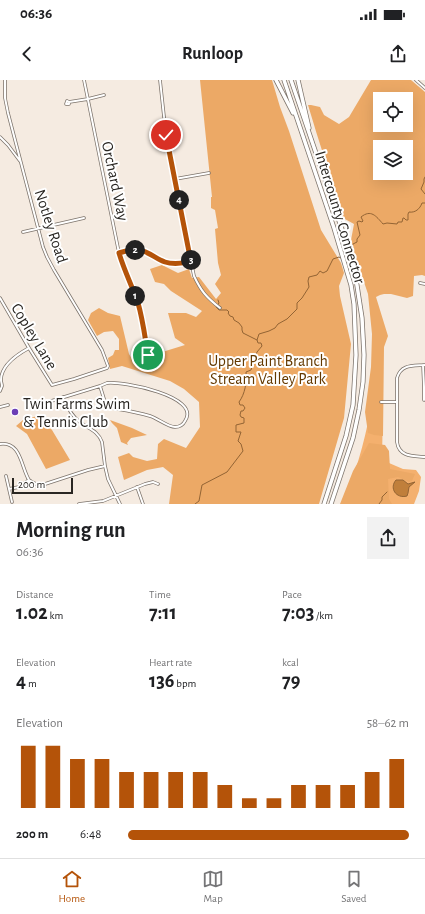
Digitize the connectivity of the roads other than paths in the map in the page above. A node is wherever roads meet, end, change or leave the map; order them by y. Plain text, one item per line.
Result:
1 (5, 80) edge
2 (84, 80) edge
3 (160, 80) edge
4 (276, 80) edge
5 (284, 80) edge
6 (291, 80) edge
7 (298, 80) edge
8 (416, 80) edge
9 (425, 88) edge
10 (104, 95) dead end
11 (88, 99) junction
12 (69, 102) dead end
13 (297, 120) junction
14 (0, 137) edge
15 (311, 140) junction
16 (21, 163) junction
17 (209, 173) dead end
18 (175, 180) junction
19 (84, 218) dead end
20 (38, 229) junction
21 (23, 232) dead end
22 (119, 253) junction
23 (191, 262) junction
24 (420, 284) dead end
25 (425, 284) edge
26 (0, 298) edge
27 (220, 308) dead end
28 (29, 348) junction
29 (148, 355) dead end
30 (424, 365) edge
31 (1, 382) edge
32 (52, 385) joint
33 (100, 386) junction
34 (0, 391) edge
35 (64, 397) junction
36 (424, 400) dead end
37 (48, 402) dead end
38 (381, 402) dead end
39 (397, 402) junction
40 (8, 405) dead end
41 (0, 407) edge
42 (0, 444) edge
43 (425, 457) edge
44 (105, 466) junction
45 (6, 476) dead end
46 (29, 480) junction
47 (158, 484) dead end
48 (137, 487) junction
49 (9, 490) junction
50 (116, 496) junction
51 (12, 502) dead end
52 (79, 504) edge
53 (120, 504) edge
54 (143, 504) edge
55 (324, 504) edge
56 (332, 504) edge

1 - 16 street, Notley Road
2 - 11 street, Orchard Way
3 - 18 street
4 - 13 highway
5 - 13 highway, Intercounty Connector
6 - 15 highway, Intercounty Connector
7 - 15 highway
8 - 9 street
10 - 11 street
11 - 12 street
11 - 22 street, Orchard Way
13 - 55 highway, Intercounty Connector
14 - 16 street
15 - 56 highway, Intercounty Connector
16 - 20 street, Notley Road
17 - 18 street
18 - 23 street
19 - 20 street
20 - 21 street
20 - 32 street, Notley Road
22 - 23 street
22 - 29 street, Orchard Way
23 - 27 street
24 - 25 street
26 - 28 street, Copley Lane
28 - 31 street
28 - 32 street, Copley Lane
30 - 36 street
30 - 39 street
31 - 34 street
33 - 33 street
33 - 35 street
35 - 37 street
35 - 44 street
38 - 39 street
39 - 43 street
40 - 41 street
42 - 46 street
44 - 46 street
44 - 50 street
45 - 49 street
46 - 49 street
47 - 48 street
48 - 50 street
48 - 54 street
49 - 51 street
50 - 52 street
50 - 53 street

